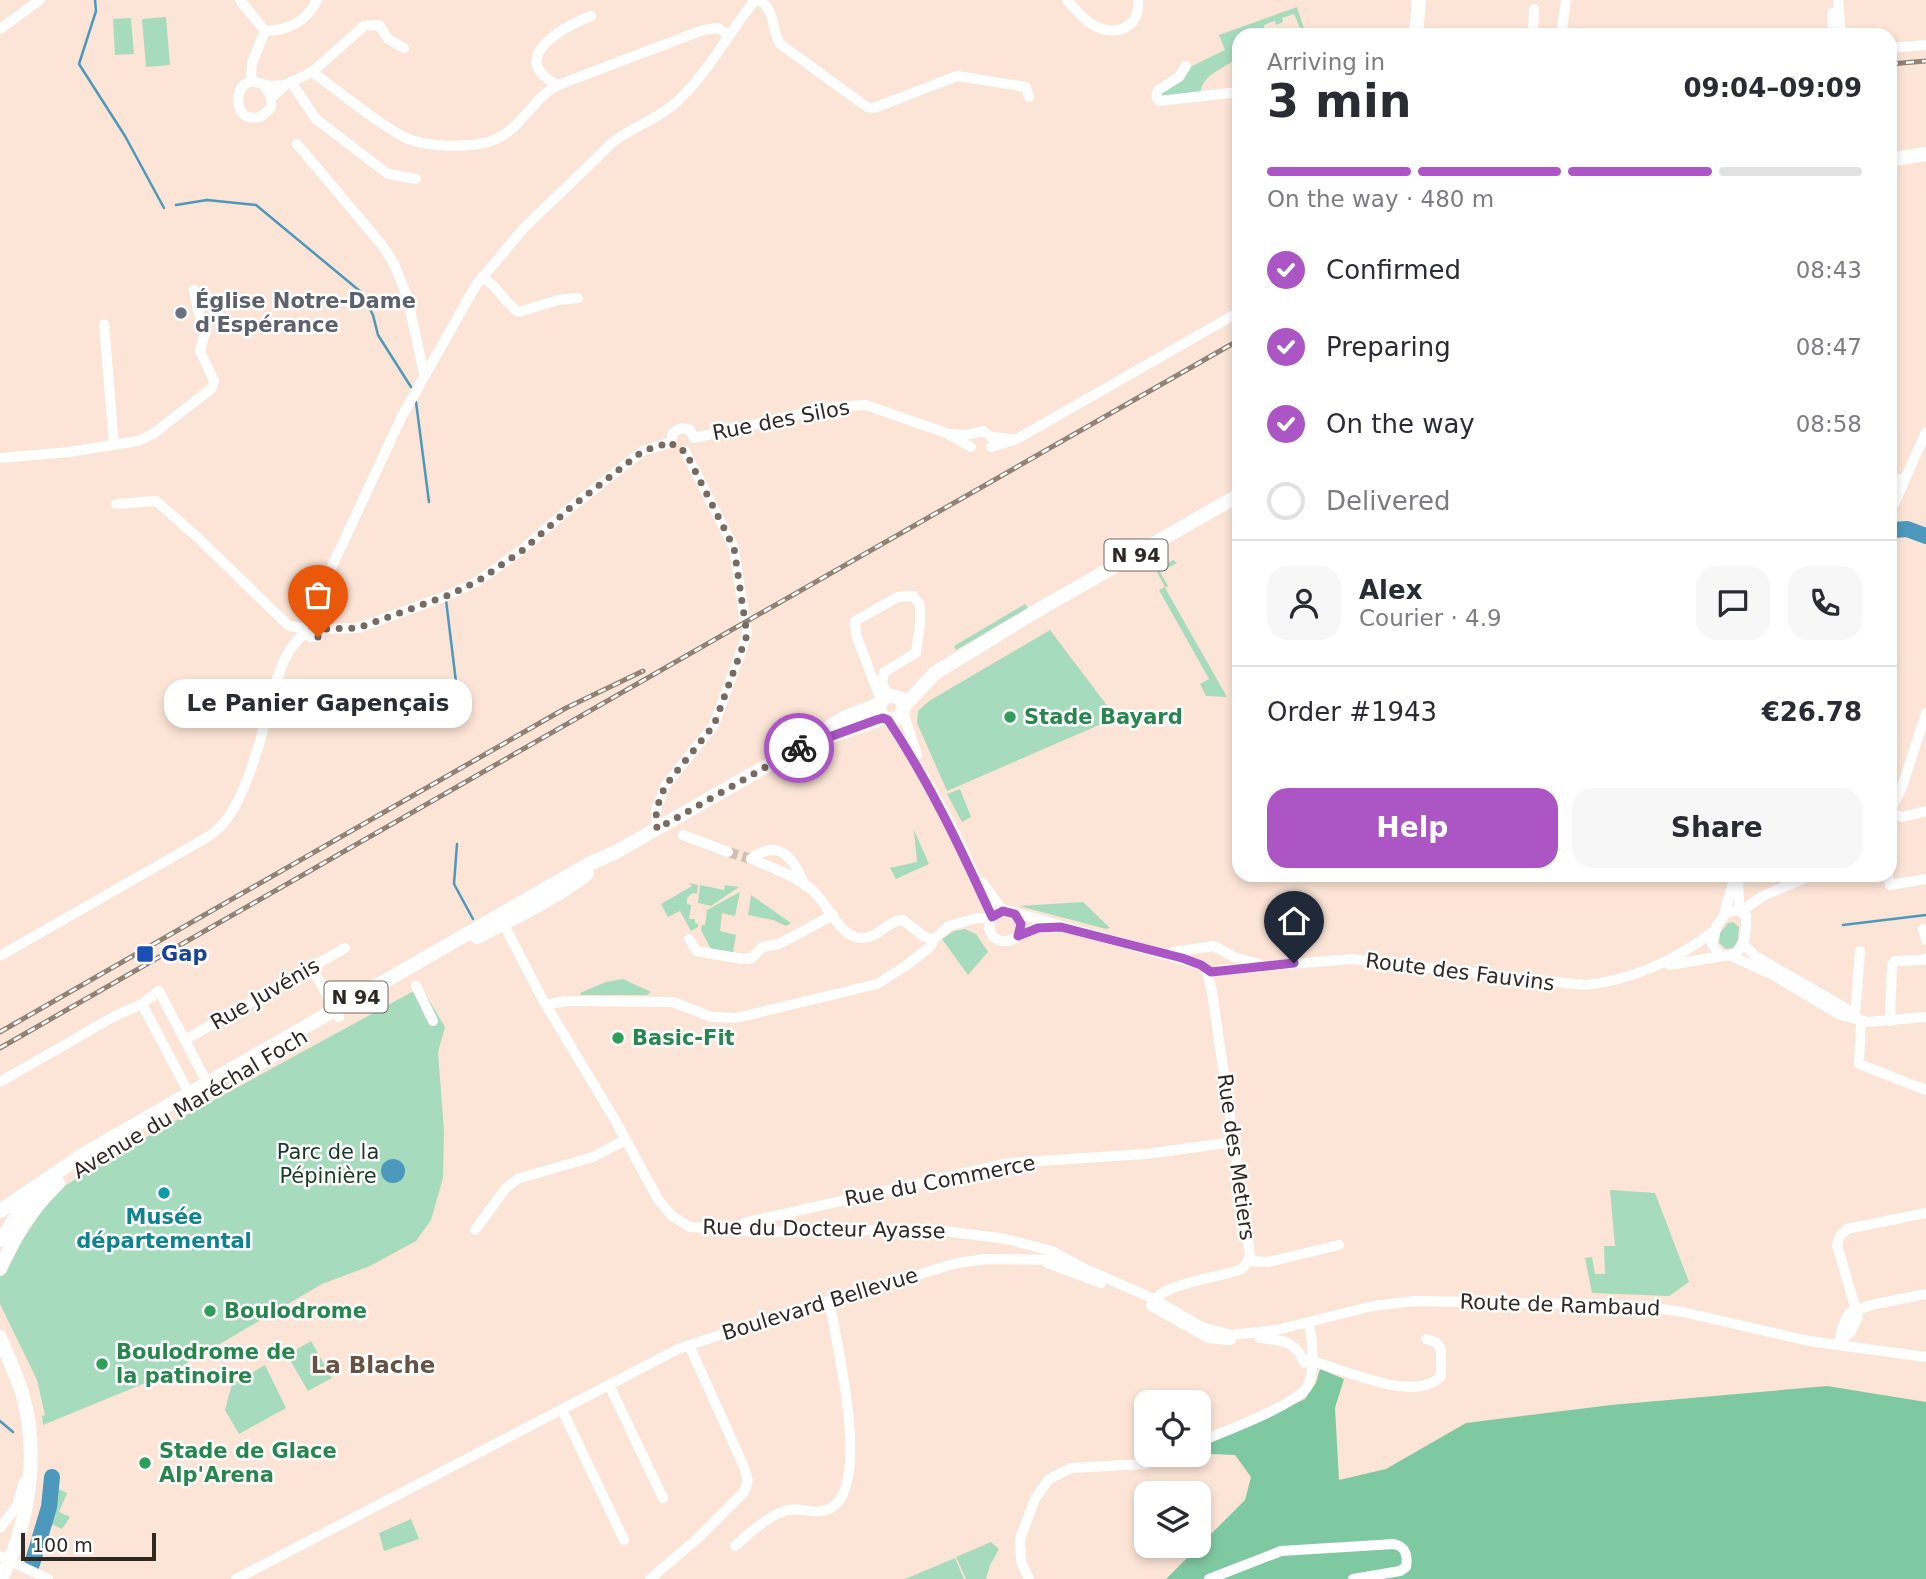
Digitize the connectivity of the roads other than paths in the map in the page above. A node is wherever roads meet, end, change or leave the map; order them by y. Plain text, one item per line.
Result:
1 (40, 0) edge
2 (240, 0) edge
3 (317, 0) edge
4 (757, 0) edge
5 (1067, 0) edge
6 (1139, 0) edge
7 (1419, 0) edge
8 (1566, 0) edge
9 (1831, 0) edge
10 (1838, 0) edge
11 (1534, 9) dead end
12 (591, 16) dead end
13 (1417, 28) edge
14 (1533, 28) edge
15 (1563, 28) edge
16 (1833, 28) edge
17 (1840, 28) edge
18 (0, 29) edge
19 (265, 31) junction
20 (728, 35) junction
21 (1926, 45) edge
22 (1897, 47) edge
23 (404, 48) dead end
24 (1186, 66) dead end
25 (312, 72) junction
26 (251, 81) junction
27 (288, 84) junction
28 (264, 85) junction
29 (558, 85) junction
30 (1232, 93) edge
31 (1029, 97) dead end
32 (271, 98) junction
33 (297, 144) dead end
34 (1926, 154) edge
35 (1897, 159) edge
36 (1926, 161) edge
37 (1897, 166) edge
38 (416, 179) dead end
39 (482, 277) junction
40 (194, 290) dead end
41 (578, 298) dead end
42 (1232, 316) edge
43 (104, 324) dead end
44 (424, 374) junction
45 (1926, 432) edge
46 (946, 433) junction
47 (973, 434) junction
48 (694, 438) junction
49 (671, 442) junction
50 (991, 442) junction
51 (114, 445) junction
52 (971, 447) junction
53 (685, 451) junction
54 (1915, 454) junction
55 (0, 458) edge
56 (1897, 477) edge
57 (1897, 487) edge
58 (1232, 499) edge
59 (116, 504) dead end
60 (314, 616) junction
61 (324, 629) junction
62 (304, 631) junction
63 (890, 706) junction
64 (1926, 713) edge
65 (933, 793) junction
66 (1897, 798) edge
67 (1926, 811) edge
68 (1897, 815) edge
69 (657, 829) junction
70 (683, 835) dead end
71 (729, 852) tunnel mouth
72 (1926, 879) edge
73 (1735, 882) edge
74 (1737, 882) edge
75 (1740, 882) edge
76 (1796, 882) edge
77 (1889, 882) edge
78 (805, 886) junction
79 (1784, 887) junction
80 (1763, 896) junction
81 (988, 900) junction
82 (1740, 910) junction
83 (1003, 911) junction
84 (1015, 914) junction
85 (832, 915) junction
86 (1724, 915) junction
87 (504, 918) junction
88 (992, 918) junction
89 (957, 923) junction
90 (1746, 923) junction
91 (1061, 927) junction
92 (1714, 931) junction
93 (992, 935) junction
94 (1018, 936) junction
95 (928, 938) junction
96 (689, 939) dead end
97 (1744, 944) junction
98 (345, 948) dead end
99 (1204, 949) junction
100 (1860, 951) dead end
101 (1162, 953) junction
102 (0, 954) edge
103 (1225, 954) junction
104 (1727, 956) junction
105 (1926, 958) edge
106 (1272, 965) junction
107 (312, 968) junction
108 (1212, 969) junction
109 (1645, 970) junction
110 (416, 986) dead end
111 (544, 1001) junction
112 (142, 1004) junction
113 (337, 1013) junction
114 (1926, 1017) edge
115 (1858, 1019) junction
116 (433, 1020) dead end
117 (1890, 1021) junction
118 (185, 1040) junction
119 (0, 1082) edge
120 (209, 1086) junction
121 (1926, 1090) edge
122 (191, 1097) junction
123 (625, 1140) junction
124 (1234, 1142) junction
125 (58, 1183) junction
126 (0, 1211) edge
127 (1926, 1213) edge
128 (475, 1230) dead end
129 (736, 1231) junction
130 (1, 1240) edge
131 (1339, 1245) dead end
132 (1035, 1246) junction
133 (1041, 1260) junction
134 (1067, 1260) junction
135 (1248, 1261) junction
136 (0, 1269) edge
137 (1926, 1294) edge
138 (829, 1301) junction
139 (1153, 1303) junction
140 (1857, 1309) junction
141 (1309, 1322) junction
142 (0, 1323) edge
143 (1293, 1326) junction
144 (1277, 1329) junction
145 (1312, 1337) junction
146 (1260, 1338) junction
147 (1426, 1339) dead end
148 (1, 1342) edge
149 (1840, 1342) junction
150 (689, 1345) junction
151 (1294, 1346) junction
152 (1926, 1357) edge
153 (1307, 1359) junction
154 (609, 1385) junction
155 (562, 1410) junction
156 (1211, 1436) edge
157 (30, 1455) junction
158 (1134, 1465) edge
159 (663, 1498) dead end
160 (0, 1528) edge
161 (0, 1535) edge
162 (19, 1538) junction
163 (625, 1539) dead end
164 (735, 1546) dead end
165 (11, 1561) edge
166 (1, 1579) edge
167 (48, 1579) edge
168 (236, 1579) edge
169 (650, 1579) edge
170 (1029, 1579) edge
171 (1209, 1579) edge
172 (1353, 1579) edge

1 - 18 street
2 - 19 street
3 - 19 street
4 - 20 street
4 - 31 street
5 - 6 street
7 - 13 main road
8 - 15 street
9 - 16 street
10 - 17 street
11 - 14 street
12 - 29 street
19 - 26 street
20 - 29 street
20 - 39 street
21 - 22 street
23 - 25 street
24 - 30 street
25 - 27 street
25 - 29 street
26 - 28 street
26 - 32 street
27 - 28 street
27 - 32 street
27 - 38 street
28 - 32 street
33 - 44 street
34 - 35 main road
36 - 37 main road
39 - 41 street
39 - 44 street
40 - 51 street
42 - 50 street
43 - 51 street
44 - 60 street
45 - 54 street
46 - 47 street, Rue des Silos
46 - 48 street, Rue des Silos
46 - 52 street, Rue des Silos
47 - 50 street
47 - 52 street
48 - 49 street
48 - 53 street
49 - 53 street
49 - 61 street
50 - 52 street
51 - 55 street
53 - 69 street
54 - 56 street
54 - 57 street
58 - 63 main road, N 94
59 - 62 street
60 - 61 street
60 - 62 street
61 - 62 street
62 - 102 street
63 - 63 street
63 - 65 street
63 - 65 street
63 - 69 main road, N 94
64 - 66 street
65 - 81 street
67 - 68 street
69 - 87 main road, N 94
70 - 71 street
72 - 77 street
73 - 86 street
74 - 82 street
75 - 80 street
76 - 79 street
78 - 78 street
78 - 85 street
79 - 80 street
79 - 90 street
80 - 82 street
81 - 83 street
81 - 88 street
82 - 86 street
82 - 90 street
83 - 84 street
83 - 88 street
84 - 91 street, Route des Fauvins
84 - 94 street
85 - 95 street
85 - 96 street
86 - 92 street
87 - 111 street, Rue du Docteur Ayasse
87 - 113 main road, Avenue du Maréchal Foch / N 94
88 - 89 street
88 - 93 street
89 - 93 street
89 - 95 street
90 - 97 street
91 - 94 street, Route des Fauvins
91 - 101 street, Route des Fauvins
92 - 104 street
92 - 109 street, Route des Fauvins
93 - 94 street
95 - 111 street
97 - 104 street
97 - 115 street
98 - 107 street, Rue Juvénis
99 - 101 street, Route des Fauvins
99 - 103 street
99 - 108 street
100 - 115 street
101 - 108 street, Route des Fauvins
103 - 106 street, Route des Fauvins
103 - 108 street
104 - 109 street, Route des Fauvins
104 - 115 street
105 - 117 street
106 - 108 street, Route des Fauvins
106 - 109 street, Route des Fauvins
107 - 113 street
107 - 118 street, Rue Juvénis
108 - 124 street, Rue des Metiers
110 - 116 street
111 - 123 street, Rue du Docteur Ayasse
112 - 118 street
112 - 119 street
112 - 122 street
113 - 120 main road, Avenue du Maréchal Foch / N 94
114 - 117 street
115 - 117 street
115 - 121 street
118 - 120 street
120 - 122 main road, Avenue du Maréchal Foch / N 94
122 - 125 main road, Avenue du Maréchal Foch / N 94
122 - 126 main road, Avenue du Maréchal Foch / N 94
123 - 128 street
123 - 129 street, Rue du Docteur Ayasse
124 - 129 street, Rue du Commerce
124 - 135 street, Rue des Metiers
125 - 130 main road, Avenue du Maréchal Foch / N 94
125 - 136 main road
127 - 140 street
129 - 132 street, Rue du Docteur Ayasse
131 - 135 street
132 - 133 street
132 - 134 street, Rue du Docteur Ayasse
133 - 134 street, Route de Rambaud
133 - 138 street, Boulevard Bellevue
133 - 139 street, Route de Rambaud
134 - 139 street, Route de Rambaud
135 - 139 street, Rue des Metiers
137 - 140 street
138 - 150 street, Boulevard Bellevue
138 - 164 street
139 - 144 street, Route de Rambaud
139 - 146 street, Route de Rambaud
140 - 149 street
141 - 143 street, Route de Rambaud
141 - 145 street
141 - 149 street, Route de Rambaud
142 - 148 main road
143 - 144 street, Route de Rambaud
143 - 151 street
144 - 146 street, Route de Rambaud
145 - 151 street
145 - 153 street
146 - 151 street
147 - 153 street
148 - 157 main road
149 - 152 street, Route de Rambaud
150 - 154 street, Boulevard Bellevue
150 - 169 street
151 - 153 street
153 - 156 street
154 - 155 street, Boulevard Bellevue
154 - 159 street
155 - 163 street
155 - 168 street, Boulevard Bellevue
157 - 160 street
157 - 162 main road
158 - 170 street
161 - 162 street
162 - 165 main road
165 - 166 main road
165 - 167 street
171 - 172 street

